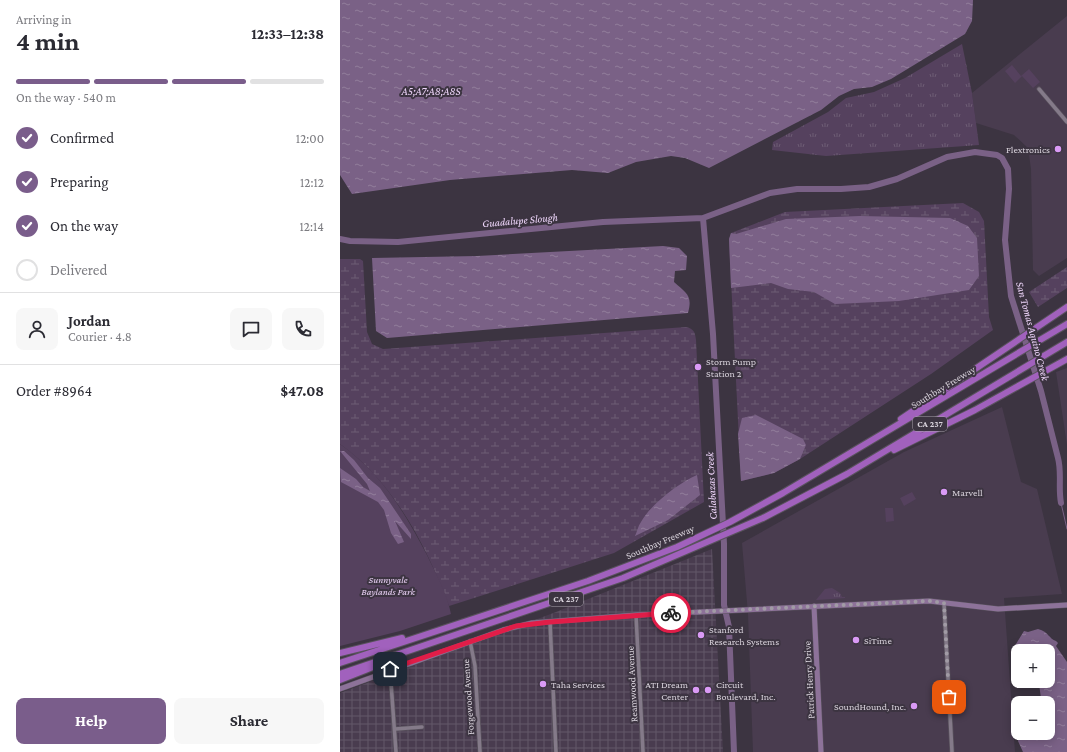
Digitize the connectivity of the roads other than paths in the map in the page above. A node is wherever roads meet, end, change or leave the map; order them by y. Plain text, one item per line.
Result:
1 (1039, 89) dead end
2 (1067, 122) edge
3 (1067, 307) edge
4 (1067, 324) edge
5 (1067, 342) edge
6 (1067, 359) edge
7 (866, 444) junction
8 (847, 474) junction
9 (944, 603) junction
10 (1067, 605) edge
11 (814, 606) junction
12 (636, 615) junction
13 (550, 622) junction
14 (448, 627) junction
15 (470, 641) junction
16 (417, 648) junction
17 (340, 653) edge
18 (340, 663) edge
19 (390, 669) junction
20 (340, 674) edge
21 (340, 680) edge
22 (340, 689) edge
23 (422, 727) dead end
24 (394, 729) junction
25 (396, 752) edge
26 (480, 752) edge
27 (556, 752) edge
28 (643, 752) edge
29 (822, 752) edge
30 (952, 752) edge

1 - 2 street
3 - 7 highway
4 - 7 highway, Southbay Freeway / CA 237
5 - 8 highway, Southbay Freeway / CA 237
6 - 8 highway
7 - 14 highway, Southbay Freeway / CA 237
8 - 16 highway, Southbay Freeway / CA 237
9 - 10 street
9 - 11 street
9 - 30 street
11 - 12 street
11 - 29 street, Patrick Henry Drive
12 - 13 street
12 - 28 street, Reamwood Avenue
13 - 15 street
13 - 27 street
14 - 17 highway
14 - 18 highway, Southbay Freeway / CA 237
15 - 19 street
15 - 26 street, Forgewood Avenue
16 - 20 highway, Southbay Freeway / CA 237
16 - 21 highway
19 - 22 street
19 - 24 street
23 - 24 street
24 - 25 street

